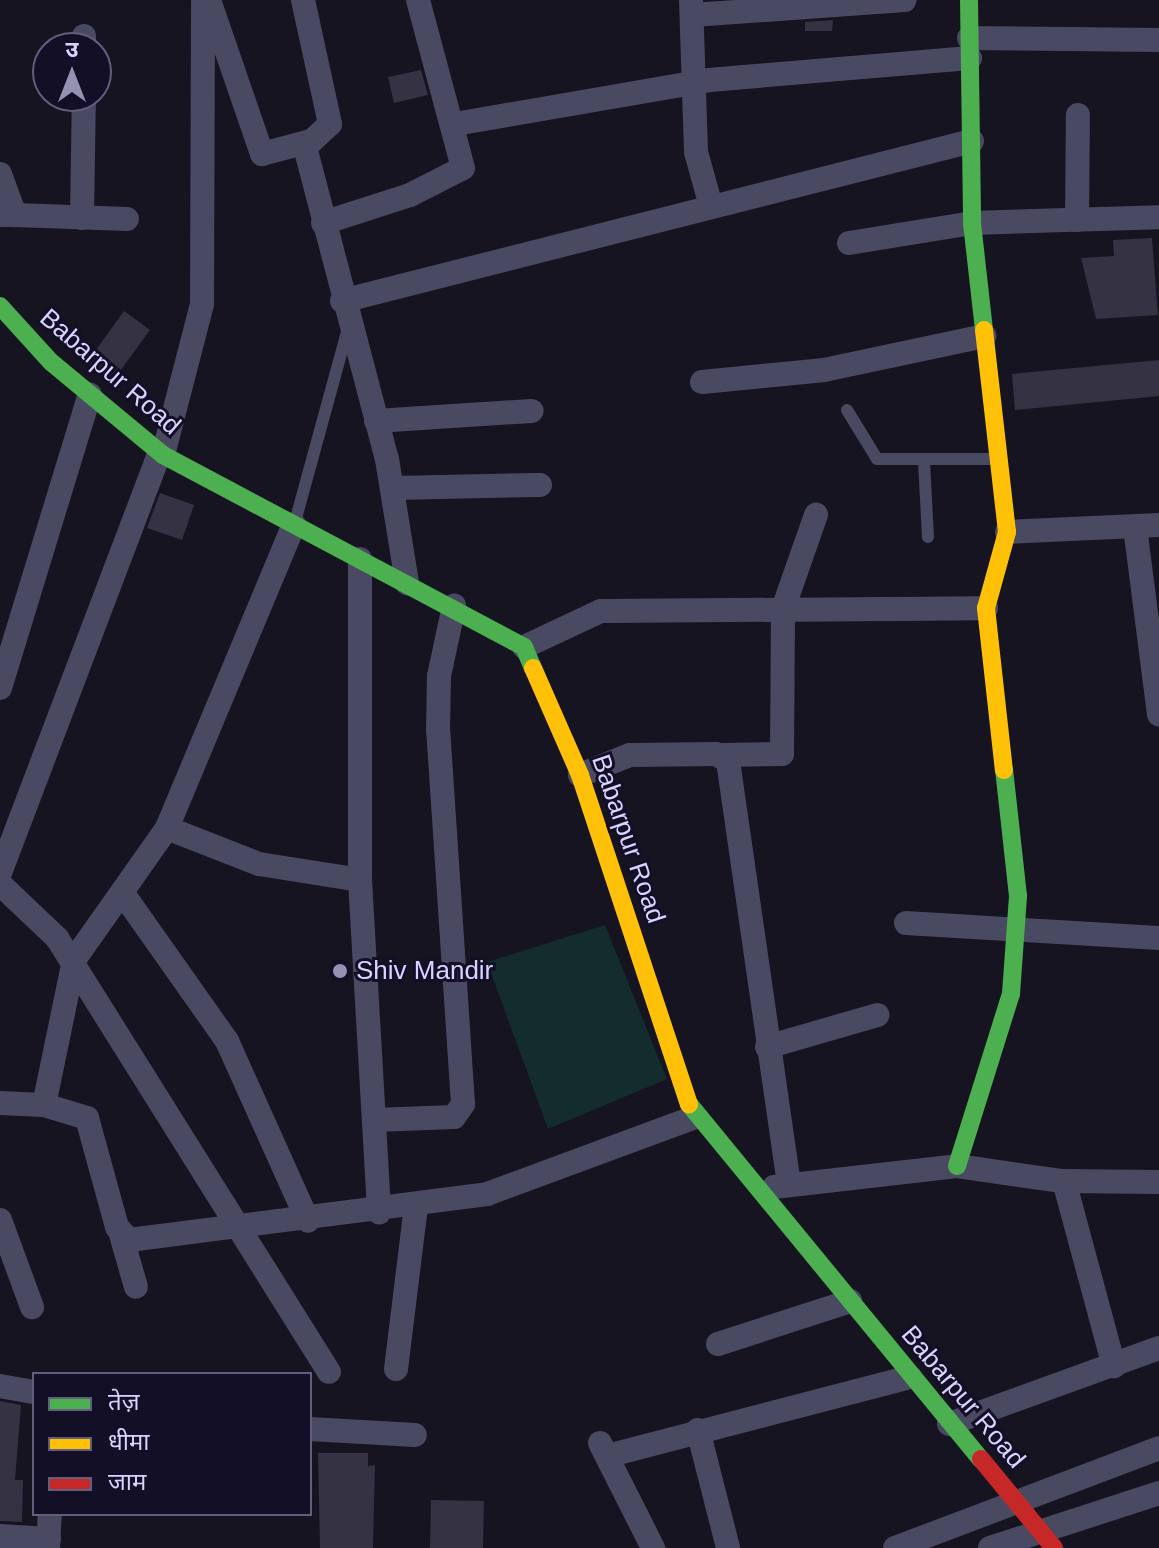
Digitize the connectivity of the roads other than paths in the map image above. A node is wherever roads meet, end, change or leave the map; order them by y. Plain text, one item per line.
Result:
1 (203, 0) edge
2 (209, 0) edge
3 (303, 0) edge
4 (418, 0) edge
5 (904, 0) edge
6 (969, 0) edge
7 (691, 7) edge
8 (1159, 40) edge
9 (970, 48) junction
10 (692, 83) junction
11 (84, 112) edge
12 (1078, 115) dead end
13 (455, 124) junction
14 (972, 141) junction
15 (307, 142) junction
16 (0, 174) edge
17 (711, 206) junction
18 (8, 215) edge
19 (1159, 217) edge
20 (82, 218) junction
21 (127, 219) dead end
22 (1077, 220) junction
23 (323, 223) junction
24 (972, 223) junction
25 (849, 243) dead end
26 (342, 301) junction
27 (0, 306) edge
28 (349, 326) junction
29 (984, 336) junction
30 (702, 382) dead end
31 (90, 394) junction
32 (847, 410) dead end
33 (532, 411) dead end
34 (376, 421) junction
35 (161, 454) junction
36 (997, 459) junction
37 (924, 461) junction
38 (540, 485) dead end
39 (393, 488) junction
40 (816, 515) dead end
41 (294, 525) junction
42 (1147, 526) edge
43 (1007, 532) junction
44 (928, 537) dead end
45 (360, 559) junction
46 (407, 583) junction
47 (454, 606) junction
48 (986, 608) junction
49 (783, 609) junction
50 (524, 647) junction
51 (0, 688) edge
52 (1159, 714) edge
53 (722, 755) junction
54 (580, 775) junction
55 (167, 828) junction
56 (0, 873) edge
57 (360, 880) junction
58 (0, 884) edge
59 (124, 895) junction
60 (906, 923) dead end
61 (1017, 931) junction
62 (1159, 938) edge
63 (73, 964) junction
64 (877, 1015) dead end
65 (767, 1047) junction
66 (0, 1103) edge
67 (44, 1105) junction
68 (693, 1118) junction
69 (374, 1120) junction
70 (957, 1166) junction
71 (1064, 1181) junction
72 (1159, 1182) edge
73 (789, 1183) junction
74 (761, 1192) junction
75 (416, 1207) junction
76 (379, 1212) junction
77 (0, 1220) edge
78 (308, 1221) junction
79 (234, 1230) junction
80 (120, 1231) junction
81 (136, 1287) dead end
82 (850, 1301) junction
83 (32, 1307) dead end
84 (718, 1344) dead end
85 (1159, 1348) edge
86 (1114, 1366) junction
87 (396, 1369) dead end
88 (329, 1372) dead end
89 (910, 1377) junction
90 (0, 1386) edge
91 (32, 1392) edge
92 (949, 1424) junction
93 (312, 1429) edge
94 (698, 1430) junction
95 (415, 1435) dead end
96 (1159, 1448) edge
97 (1159, 1493) edge
98 (1020, 1506) junction
99 (50, 1516) edge
100 (0, 1536) edge
101 (1048, 1539) edge
102 (48, 1543) edge
103 (653, 1548) edge
104 (728, 1548) edge
105 (895, 1548) edge
106 (990, 1548) edge

1 - 35 street
2 - 15 street
3 - 15 street
4 - 13 street
5 - 7 street
6 - 9 street
7 - 10 street
8 - 9 street
9 - 10 street
9 - 14 street
10 - 13 street
10 - 17 street
11 - 20 street
12 - 22 street
13 - 23 street
14 - 17 street
14 - 24 street
15 - 23 street
16 - 18 street
17 - 26 street
18 - 20 street
19 - 22 street
20 - 21 street
22 - 24 street
23 - 26 street
24 - 25 street
24 - 29 street
26 - 28 street
27 - 31 street, Babarpur Road
28 - 34 street
28 - 41 lane
29 - 30 street
29 - 36 street
31 - 35 street, Babarpur Road
31 - 51 street
32 - 37 lane
33 - 34 street
34 - 39 street
35 - 41 street, Babarpur Road
35 - 56 street
36 - 37 lane
36 - 43 street
37 - 44 lane
38 - 39 street
39 - 46 street
40 - 49 street
41 - 45 street, Babarpur Road
41 - 55 street
42 - 43 street
42 - 52 street
43 - 48 street
45 - 46 street, Babarpur Road
45 - 57 street
46 - 47 street, Babarpur Road
47 - 50 street, Babarpur Road
47 - 69 street
48 - 49 street
48 - 61 street
49 - 50 street
49 - 53 street
50 - 54 street, Babarpur Road
53 - 54 street
53 - 65 street
54 - 68 street, Babarpur Road
55 - 57 street
55 - 59 street
57 - 69 street
58 - 63 street
59 - 63 street
59 - 78 street
60 - 61 street
61 - 62 street
61 - 70 street
63 - 67 street
63 - 79 street
64 - 65 street
65 - 73 street
66 - 67 street
67 - 80 street
68 - 74 street, Babarpur Road
68 - 75 street
69 - 76 street
70 - 71 street
70 - 73 street
71 - 72 street
71 - 86 street
73 - 74 street
74 - 82 street, Babarpur Road
75 - 76 street
75 - 87 street
76 - 78 street
77 - 83 street
78 - 79 street
79 - 80 street
79 - 88 street
80 - 81 street
82 - 84 street
82 - 89 street, Babarpur Road
85 - 86 street
86 - 92 street
89 - 92 street, Babarpur Road
89 - 94 street
90 - 91 street
92 - 98 street, Babarpur Road
93 - 95 street
94 - 103 street
94 - 104 street
96 - 98 street
97 - 101 street
98 - 101 street, Babarpur Road
98 - 105 street
99 - 102 street
100 - 102 street
101 - 106 street

